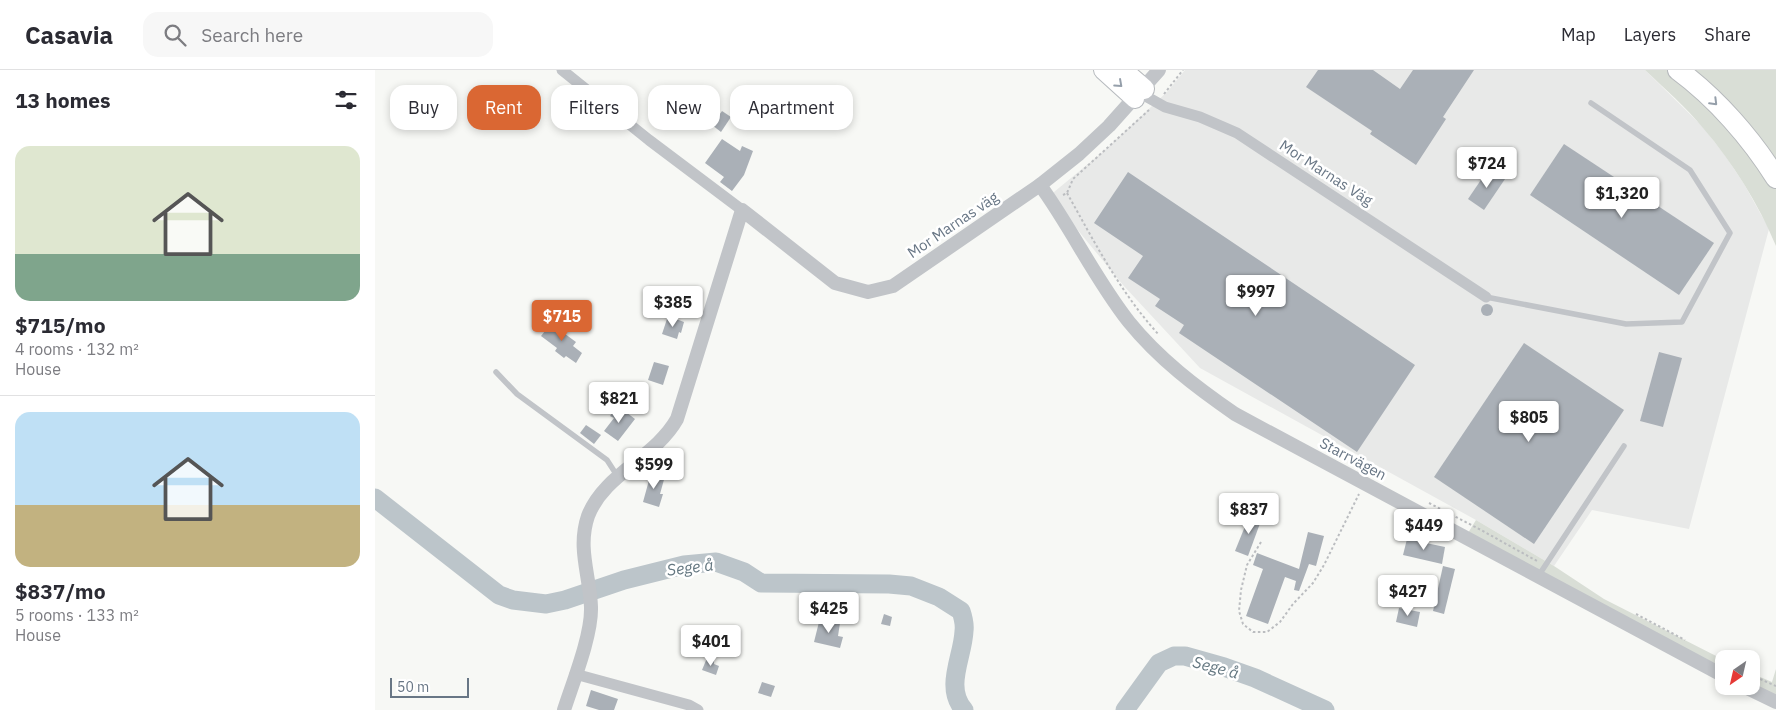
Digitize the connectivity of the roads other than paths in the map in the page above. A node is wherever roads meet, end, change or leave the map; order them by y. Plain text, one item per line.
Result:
1 (562, 70) edge
2 (1103, 70) edge
3 (1122, 70) edge
4 (1159, 70) edge
5 (1678, 70) edge
6 (1144, 96) junction
7 (1591, 103) dead end
8 (1776, 178) edge
9 (1040, 185) junction
10 (743, 210) junction
11 (1487, 297) joint
12 (496, 372) dead end
13 (1624, 446) dead end
14 (618, 477) junction
15 (1541, 571) junction
16 (1715, 671) edge
17 (575, 674) junction
18 (1760, 694) edge
19 (1776, 702) edge
20 (564, 710) edge
21 (698, 710) edge

1 - 10 street
2 -> 6 main road
3 - 6 highway
4 - 6 street, Mor Marnas väg
5 -> 8 highway
6 - 9 street, Mor Marnas väg
6 - 11 street, Mor Marnas Väg
7 - 11 lane
9 - 10 street, Mor Marnas väg
9 - 15 street, Starrvägen
10 - 14 street
12 - 14 lane
13 - 15 lane
14 - 17 street
15 - 16 street, Starrvägen
17 - 20 street
17 - 21 street
18 - 19 street

